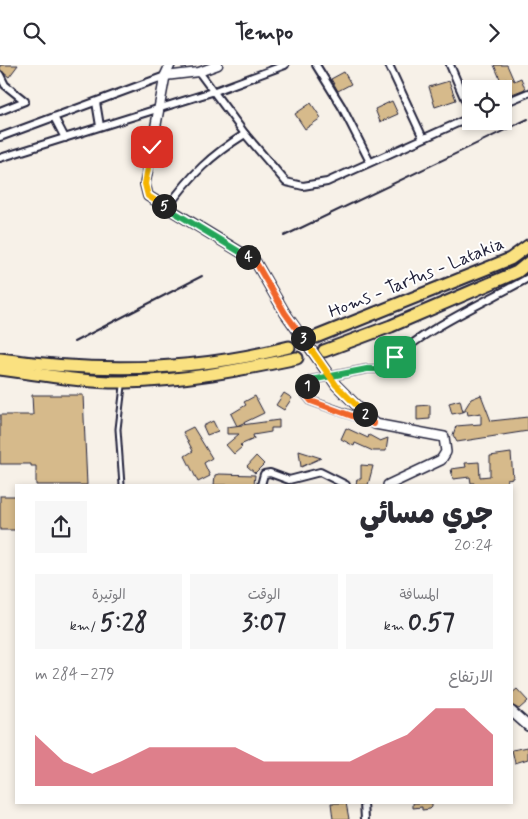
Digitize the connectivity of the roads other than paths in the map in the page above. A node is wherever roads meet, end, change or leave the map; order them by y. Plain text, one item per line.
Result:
1 (170, 65) edge
2 (218, 65) edge
3 (285, 65) edge
4 (316, 65) edge
5 (388, 65) edge
6 (450, 65) edge
7 (199, 72) junction
8 (0, 75) edge
9 (165, 76) junction
10 (2, 86) edge
11 (215, 91) junction
12 (528, 93) edge
13 (462, 94) edge
14 (512, 100) edge
15 (96, 102) junction
16 (159, 109) junction
17 (0, 111) edge
18 (54, 117) junction
19 (462, 119) edge
20 (100, 126) junction
21 (245, 134) junction
22 (0, 137) edge
23 (66, 138) junction
24 (423, 138) junction
25 (0, 158) edge
26 (370, 162) junction
27 (167, 208) junction
28 (528, 246) edge
29 (528, 263) edge
30 (528, 279) edge
31 (316, 337) tunnel mouth
32 (289, 347) tunnel mouth
33 (324, 351) dead end
34 (297, 358) tunnel mouth
35 (0, 359) edge
36 (0, 369) edge
37 (123, 383) junction
38 (374, 424) junction
39 (122, 484) edge
40 (261, 484) edge
41 (344, 484) edge
42 (390, 484) edge
43 (513, 713) edge
44 (528, 726) edge
45 (364, 804) edge
46 (365, 819) edge

1 - 9 main road
2 - 7 street
3 - 11 street
4 - 26 street
5 - 24 street
6 - 13 street
7 - 9 street
7 - 11 street
8 - 10 street
9 - 15 street
9 - 16 main road
10 - 17 street
11 - 16 street
11 - 21 street
12 - 14 street
15 - 18 street
15 - 20 street
16 - 20 street
16 - 27 main road
18 - 22 street
18 - 23 street
19 - 24 street
20 - 23 street
21 - 26 street
21 - 27 street
23 - 25 street
24 - 26 street
27 - 38 main road, bridge
28 - 31 highway, Homs - Tartus - Latakia
29 - 33 highway, Homs - Tartus - Latakia
30 - 38 street
32 - 35 highway
34 - 37 highway
36 - 37 highway
37 - 39 lane
38 - 42 main road
40 - 41 street
43 - 44 main road
45 - 46 street

